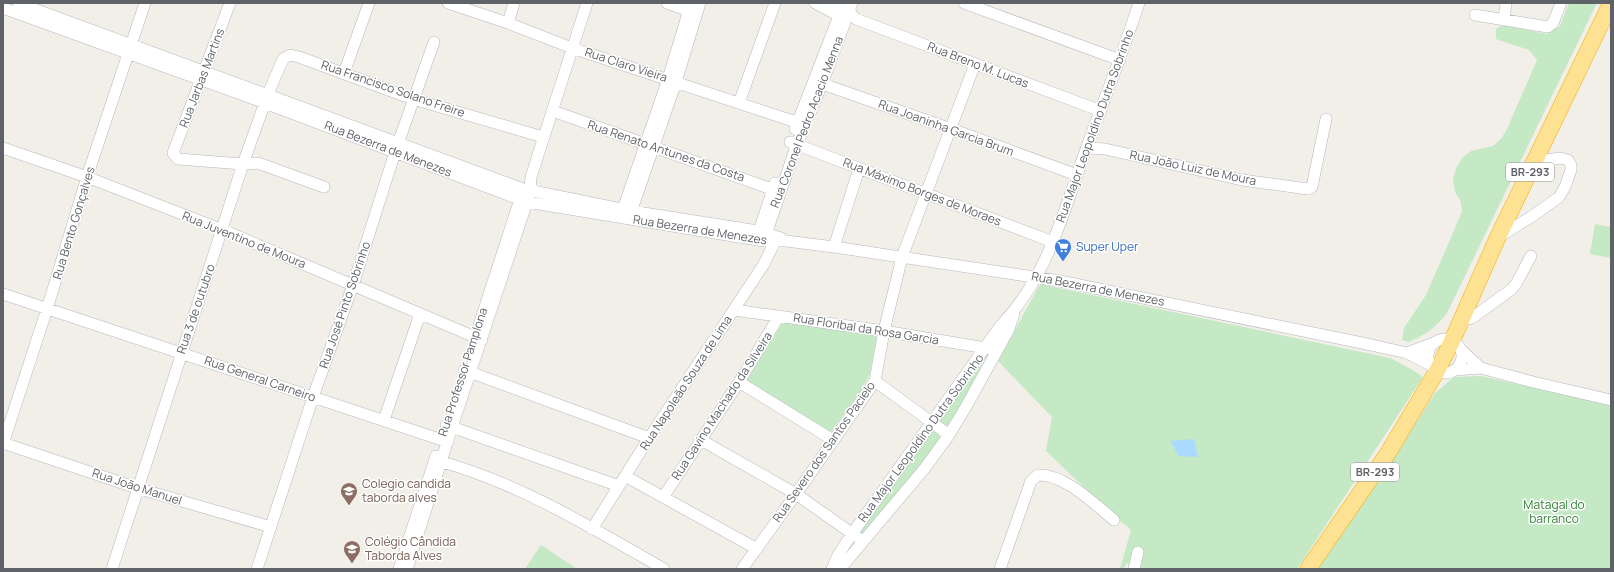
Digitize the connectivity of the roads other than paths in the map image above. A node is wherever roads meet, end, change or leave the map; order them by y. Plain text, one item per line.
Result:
1 (18, 3) edge
2 (145, 3) edge
3 (230, 3) edge
4 (370, 3) edge
5 (448, 3) edge
6 (514, 3) edge
7 (587, 3) edge
8 (667, 3) edge
9 (775, 3) edge
10 (816, 3) edge
11 (964, 3) edge
12 (1139, 3) edge
13 (1506, 3) edge
14 (1561, 3) edge
15 (1611, 4) edge
16 (694, 7) edge
17 (3, 8) edge
18 (845, 10) edge
19 (1475, 15) dead end
20 (1504, 20) junction
21 (508, 23) junction
22 (434, 42) dead end
23 (572, 48) junction
24 (130, 49) junction
25 (290, 55) joint
26 (1120, 60) junction
27 (975, 64) junction
28 (344, 73) junction
29 (203, 76) junction
30 (672, 81) junction
31 (818, 83) junction
32 (267, 98) junction
33 (413, 99) junction
34 (739, 103) junction
35 (553, 111) junction
36 (1101, 111) junction
37 (1326, 120) dead end
38 (801, 124) junction
39 (951, 129) junction
40 (543, 138) junction
41 (794, 143) junction
42 (650, 146) junction
43 (3, 148) edge
44 (397, 148) junction
45 (1087, 148) junction
46 (1535, 162) junction
47 (243, 164) junction
48 (859, 168) junction
49 (1077, 175) junction
50 (87, 177) junction
51 (324, 187) dead end
52 (777, 190) junction
53 (927, 194) junction
54 (525, 195) junction
55 (626, 214) junction
56 (222, 230) junction
57 (761, 236) junction
58 (1497, 238) junction
59 (780, 240) junction
60 (1053, 242) junction
61 (834, 247) junction
62 (1531, 256) dead end
63 (902, 257) junction
64 (1036, 277) junction
65 (353, 285) junction
66 (3, 294) edge
67 (47, 309) junction
68 (734, 310) junction
69 (1015, 310) junction
70 (420, 314) junction
71 (779, 316) junction
72 (1461, 322) junction
73 (884, 331) junction
74 (478, 339) junction
75 (1434, 343) junction
76 (1456, 345) junction
77 (985, 348) junction
78 (997, 350) junction
79 (182, 352) junction
80 (1407, 353) junction
81 (1434, 368) junction
82 (1481, 368) junction
83 (1454, 370) junction
84 (467, 371) junction
85 (875, 381) junction
86 (739, 382) junction
87 (314, 397) junction
88 (1611, 400) edge
89 (384, 420) junction
90 (932, 423) junction
91 (449, 426) junction
92 (949, 435) junction
93 (649, 438) junction
94 (701, 440) junction
95 (833, 440) junction
96 (444, 441) junction
97 (3, 443) edge
98 (438, 461) junction
99 (625, 476) junction
100 (619, 486) junction
101 (137, 488) junction
102 (796, 494) junction
103 (664, 496) junction
104 (1114, 520) dead end
105 (271, 528) junction
106 (592, 529) junction
107 (852, 534) junction
108 (413, 541) junction
109 (864, 542) junction
110 (756, 549) junction
111 (1138, 552) dead end
112 (839, 567) edge
113 (112, 569) edge
114 (258, 569) edge
115 (399, 569) edge
116 (407, 569) edge
117 (664, 569) edge
118 (742, 569) edge
119 (1000, 569) edge
120 (1134, 569) edge
121 (1308, 569) edge

1 - 24 street, Rua Bezerra de Menezes
2 - 24 street, Rua Bento Gonçalves
3 - 29 street, Rua Jarbas Martins
4 - 28 street
5 - 21 street, Rua Claro Vieira
6 - 21 street
7 - 23 street, Rua Professor Pamplona
8 - 16 street
9 - 34 street
10 - 18 street, Rua Breno M. Lucas
11 - 26 street
12 - 26 street, Rua Major Leopoldino Dutra Sobrinho
13 - 20 street
14 - 20 street
15 - 46 highway, BR-293
16 - 30 street
17 - 24 street, Rua Bezerra de Menezes
18 - 27 street, Rua Breno M. Lucas
18 - 31 street, Rua Coronel Pedro Acacio Menna
19 - 20 street
21 - 23 street, Rua Claro Vieira
22 - 33 street, Rua José Pinto Sobrinho
23 - 30 street, Rua Claro Vieira
23 - 35 street, Rua Professor Pamplona
24 - 29 street, Rua Bezerra de Menezes
24 - 50 street, Rua Bento Gonçalves
25 - 28 street, Rua Francisco Solano Freire
25 - 32 street, Rua 3 de outubro
26 - 36 street, Rua Major Leopoldino Dutra Sobrinho
27 - 36 street, Rua Breno M. Lucas
27 - 39 street, Rua Severo dos Santos Pacielo
28 - 33 street, Rua Francisco Solano Freire
29 - 32 street, Rua Bezerra de Menezes
29 - 47 street, Rua Jarbas Martins
30 - 34 street, Rua Claro Vieira
30 - 42 street
31 - 38 street, Rua Coronel Pedro Acacio Menna
31 - 39 street, Rua Joaninha Garcia Brum
32 - 44 street, Rua Bezerra de Menezes
32 - 47 street, Rua 3 de outubro
33 - 40 street, Rua Francisco Solano Freire
33 - 44 street, Rua José Pinto Sobrinho
34 - 38 street, Rua Claro Vieira
35 - 40 street, Rua Professor Pamplona
35 - 42 street, Rua Renato Antunes da Costa
36 - 45 street, Rua Major Leopoldino Dutra Sobrinho
37 - 45 street, Rua João Luiz de Moura
38 - 41 street, Rua Coronel Pedro Acacio Menna
39 - 49 street, Rua Joaninha Garcia Brum
39 - 53 street, Rua Severo dos Santos Pacielo
40 - 54 street, Rua Professor Pamplona
41 - 48 street, Rua Máximo Borges de Moraes
41 - 52 street, Rua Coronel Pedro Acacio Menna
42 - 52 street, Rua Renato Antunes da Costa
42 - 55 street
43 - 50 street, Rua Juventino de Moura
44 - 54 street, Rua Bezerra de Menezes
44 - 65 street, Rua José Pinto Sobrinho
45 - 49 street, Rua Major Leopoldino Dutra Sobrinho
46 - 58 highway, BR-293
46 - 58 street
47 - 51 street
47 - 56 street, Rua 3 de outubro
48 - 53 street, Rua Máximo Borges de Moraes
48 - 61 street
49 - 60 street, Rua Major Leopoldino Dutra Sobrinho
50 - 56 street, Rua Juventino de Moura
50 - 67 street, Rua Bento Gonçalves
52 - 57 street, Rua Coronel Pedro Acacio Menna
53 - 60 street, Rua Máximo Borges de Moraes
53 - 63 street, Rua Severo dos Santos Pacielo
54 - 55 street, Rua Bezerra de Menezes
54 - 74 street, Rua Professor Pamplona
55 - 57 street, Rua Bezerra de Menezes
56 - 65 street, Rua Juventino de Moura
56 - 79 street, Rua 3 de outubro
57 - 59 street, Rua Bezerra de Menezes
58 - 72 highway, BR-293
59 - 61 street, Rua Bezerra de Menezes
59 - 68 street, Rua Napoleão Souza de Lima
60 - 64 street, Rua Major Leopoldino Dutra Sobrinho
61 - 63 street, Rua Bezerra de Menezes
62 - 72 street
63 - 64 street, Rua Bezerra de Menezes
63 - 73 street, Rua Severo dos Santos Pacielo
64 - 69 street, Rua Major Leopoldino Dutra Sobrinho
64 - 80 street, Rua Bezerra de Menezes
65 - 70 street, Rua Juventino de Moura
65 - 87 street, Rua José Pinto Sobrinho
66 - 67 street, Rua General Carneiro
67 - 79 street, Rua General Carneiro
67 - 97 street, Rua Bento Gonçalves
68 - 71 street, Rua Floribal da Rosa Garcia
68 - 93 street, Rua Napoleão Souza de Lima
69 - 77 street, Rua Major Leopoldino Dutra Sobrinho
69 - 78 street, Rua Major Leopoldino Dutra Sobrinho
70 - 74 street, Rua Juventino de Moura
70 - 89 street
71 - 73 street, Rua Floribal da Rosa Garcia
71 - 86 street, Rua Gavino Machado da Silveira
72 - 76 highway, BR-293
73 - 77 street, Rua Floribal da Rosa Garcia
73 - 85 street, Rua Severo dos Santos Pacielo
74 - 84 street, Rua Professor Pamplona
75 - 76 street
75 - 80 street
75 - 81 street
76 - 81 highway, BR-293
76 - 82 street
76 - 83 street
77 - 78 street, Rua Floribal da Rosa Garcia
77 - 90 street, Rua Major Leopoldino Dutra Sobrinho
78 - 92 street, Rua Major Leopoldino Dutra Sobrinho
79 - 87 street, Rua General Carneiro
79 - 101 street, Rua 3 de outubro
80 - 81 street, Rua Bezerra de Menezes
81 - 83 street
81 - 121 highway, BR-293
82 - 83 street
82 - 88 street
84 - 91 street, Rua Professor Pamplona
84 - 93 street
85 - 90 street
85 - 95 street, Rua Severo dos Santos Pacielo
86 - 94 street, Rua Gavino Machado da Silveira
86 - 95 street
87 - 89 street, Rua General Carneiro
87 - 105 street, Rua José Pinto Sobrinho
89 - 96 street, Rua General Carneiro
90 - 92 street
90 - 107 street, Rua Major Leopoldino Dutra Sobrinho
91 - 96 street, Rua Professor Pamplona
91 - 100 street
92 - 109 street, Rua Major Leopoldino Dutra Sobrinho
93 - 99 street, Rua Napoleão Souza de Lima
94 - 102 street
94 - 103 street, Rua Gavino Machado da Silveira
95 - 102 street, Rua Severo dos Santos Pacielo
96 - 98 street, Rua Professor Pamplona
97 - 101 street, Rua João Manuel
98 - 106 street
98 - 108 street, Rua Professor Pamplona
99 - 100 street, Rua Napoleão Souza de Lima
99 - 103 street
100 - 106 street, Rua Napoleão Souza de Lima
101 - 105 street, Rua João Manuel
101 - 113 street, Rua 3 de outubro
102 - 107 street
102 - 110 street, Rua Severo dos Santos Pacielo
103 - 110 street
104 - 119 street
105 - 114 street, Rua José Pinto Sobrinho
106 - 117 street
107 - 109 street
107 - 112 street, Rua Major Leopoldino Dutra Sobrinho
108 - 115 street, Rua Professor Pamplona
108 - 116 street, Rua Professor Pamplona
109 - 112 street, Rua Major Leopoldino Dutra Sobrinho
110 - 118 street, Rua Severo dos Santos Pacielo
111 - 120 street

